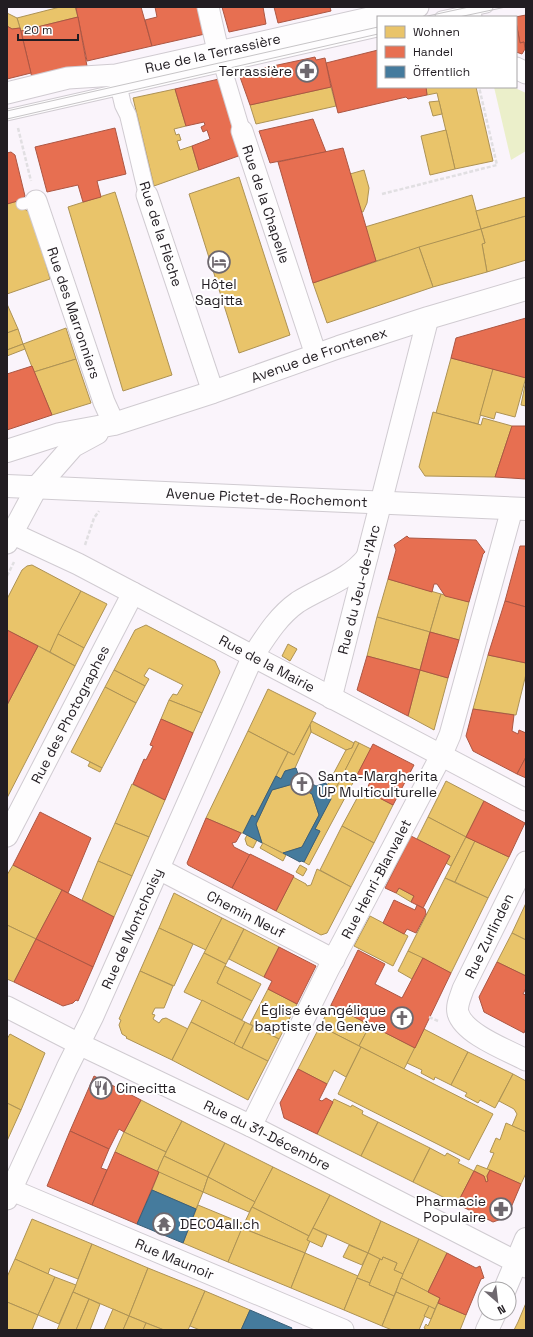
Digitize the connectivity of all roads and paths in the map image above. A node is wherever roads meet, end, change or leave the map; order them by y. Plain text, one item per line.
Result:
1 (208, 7) edge
2 (418, 7) edge
3 (474, 10) edge
4 (338, 16) edge
5 (446, 16) edge
6 (377, 31) edge
7 (220, 58) junction
8 (517, 68) edge
9 (526, 73) edge
10 (117, 82) junction
11 (479, 88) edge
12 (7, 93) edge
13 (7, 115) edge
14 (242, 131) joint
15 (382, 194) dead end
16 (147, 195) joint
17 (29, 203) dead end
18 (526, 289) edge
19 (428, 318) junction
20 (316, 355) junction
21 (213, 392) junction
22 (114, 424) junction
23 (7, 451) edge
24 (7, 486) edge
25 (37, 487) junction
26 (381, 502) junction
27 (519, 509) edge
28 (94, 518) dead end
29 (9, 536) edge
30 (83, 550) dead end
31 (367, 557) junction
32 (133, 593) junction
33 (252, 656) junction
34 (331, 698) junction
35 (441, 756) junction
36 (526, 800) edge
37 (7, 836) edge
38 (526, 862) edge
39 (159, 869) junction
40 (334, 960) junction
41 (7, 1007) edge
42 (429, 1017) dead end
43 (438, 1021) dead end
44 (79, 1044) junction
45 (526, 1060) edge
46 (251, 1126) junction
47 (8, 1192) edge
48 (526, 1239) edge
49 (521, 1264) edge
50 (510, 1281) edge
51 (343, 1330) edge

1 - 7 street
2 - 4 street, Rue de la Terrassière
3 - 5 lane
4 - 7 street, Rue de la Terrassière
6 - 7 lane
7 - 10 street, Rue de la Terrassière
7 - 14 street, Rue de la Chapelle
8 - 9 street
10 - 12 street, Rue de la Terrassière
10 - 13 lane
10 - 16 street, Rue de la Flèche
11 - 15 path
14 - 20 street, Rue de la Chapelle
16 - 21 street, Rue de la Flèche
17 - 22 street, Rue des Marronniers
18 - 19 street, Avenue de Frontenex
19 - 20 street, Avenue de Frontenex
19 - 26 street, Rue du Jeu-de-l'Arc
20 - 21 street, Avenue de Frontenex
21 - 22 street, Avenue de Frontenex
22 - 23 street, Avenue de Frontenex
22 - 25 street, Avenue de Frontenex
24 - 25 street, Avenue Pictet-de-Rochemont
25 - 26 street, Avenue Pictet-de-Rochemont
25 - 29 street
26 - 27 street, Avenue Pictet-de-Rochemont
26 - 31 street, Rue du Jeu-de-l'Arc
27 - 35 street, Rue Henri-Blanvalet
28 - 30 path
29 - 32 street, Rue de la Mairie
31 - 33 street, Rue de Montchoisy
31 - 34 street, Rue du Jeu-de-l'Arc
32 - 33 street, Rue de la Mairie
32 - 37 street, Rue des Photographes
33 - 34 street, Rue de la Mairie
33 - 39 street, Rue de Montchoisy
34 - 35 street, Rue de la Mairie
35 - 36 street, Rue de la Mairie
35 - 40 street, Rue Henri-Blanvalet
38 - 45 street, Rue Zurlinden
39 - 40 street, Chemin Neuf
39 - 44 street, Rue de Montchoisy
40 - 46 street, Rue Henri-Blanvalet
41 - 44 street, Rue du 31-Décembre
42 - 43 path
44 - 46 street, Rue du 31-Décembre
44 - 47 street, Rue de Montchoisy
46 - 49 street, Rue du 31-Décembre
47 - 51 street, Rue Maunoir
48 - 49 street
49 - 50 street

